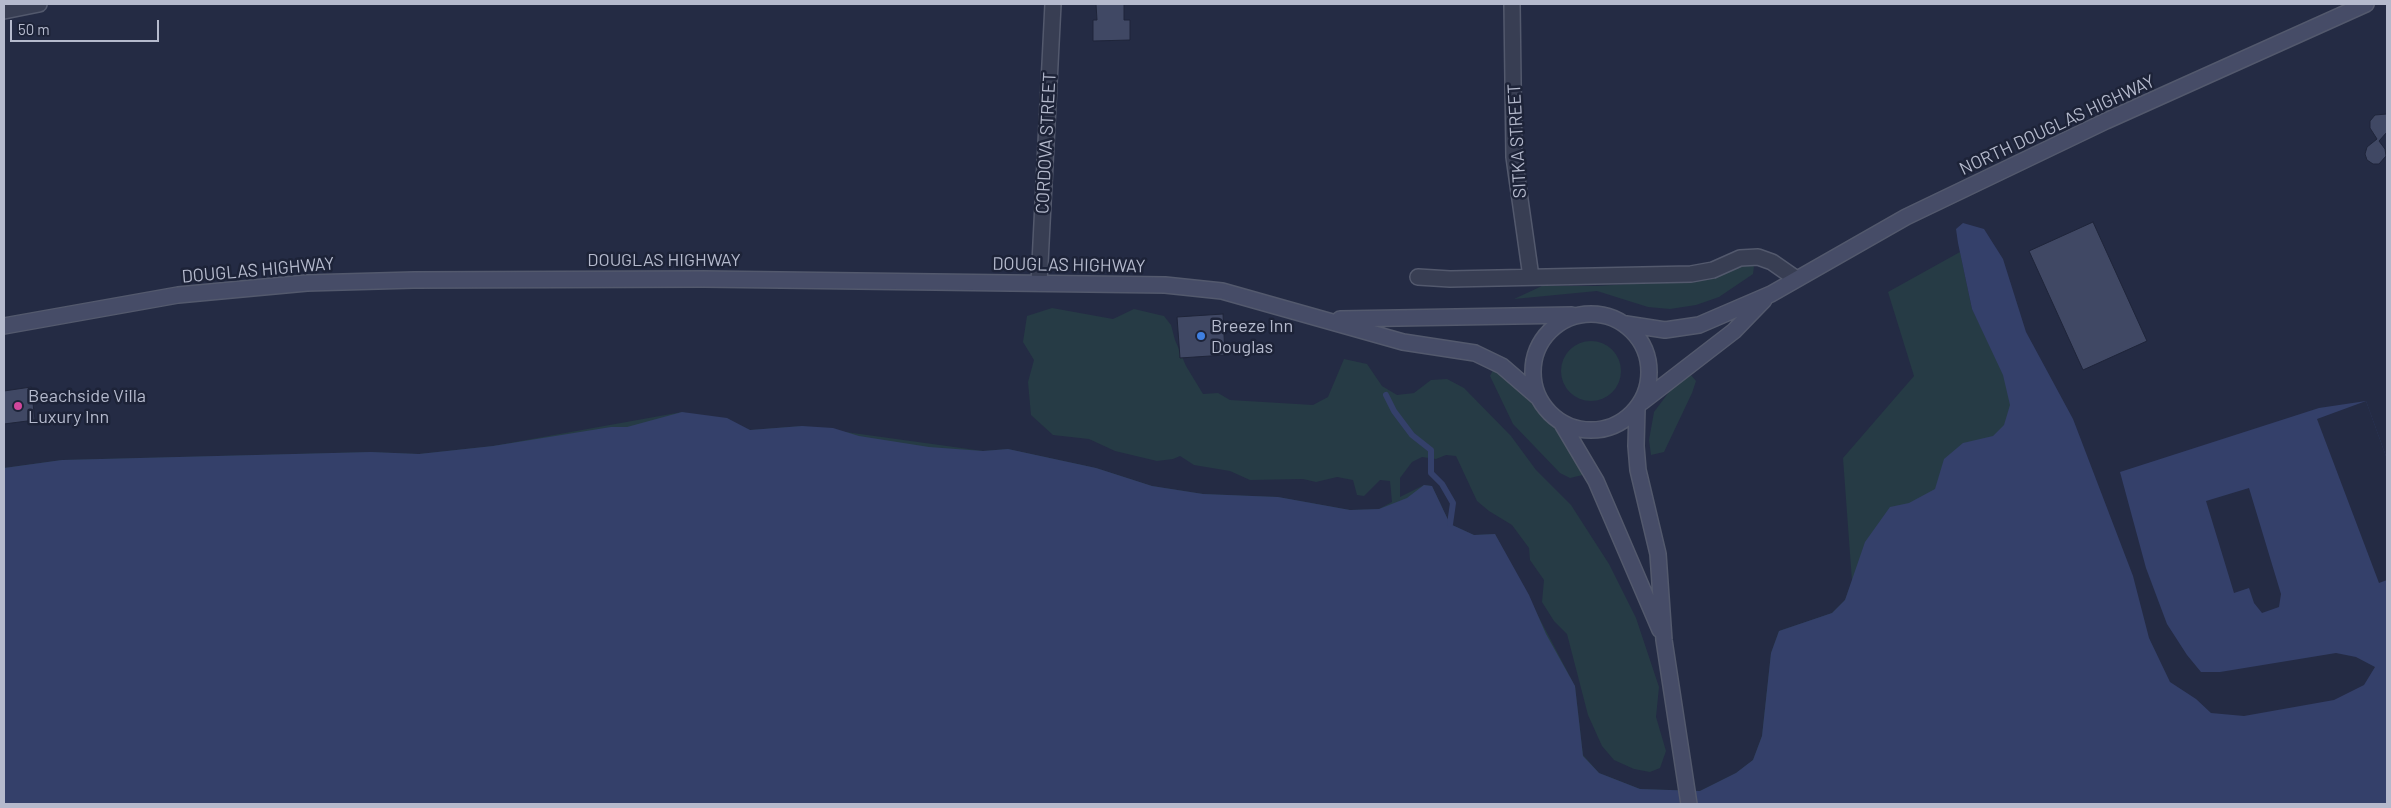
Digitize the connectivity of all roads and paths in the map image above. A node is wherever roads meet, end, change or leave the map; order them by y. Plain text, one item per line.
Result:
1 (39, 4) edge
2 (1053, 4) edge
3 (1512, 4) edge
4 (2366, 4) edge
5 (22, 5) edge
6 (4, 11) edge
7 (1418, 277) dead end
8 (1531, 277) junction
9 (1795, 278) junction
10 (1039, 283) junction
11 (1771, 294) junction
12 (1579, 314) junction
13 (1323, 320) junction
14 (1626, 324) junction
15 (4, 326) edge
16 (1539, 398) junction
17 (1639, 405) junction
18 (1561, 422) junction
19 (1664, 640) junction
20 (1689, 804) edge

1 - 5 street
2 - 10 street, CORDOVA STREET
3 - 8 street, SITKA STREET
4 - 9 main road, NORTH DOUGLAS HIGHWAY
5 - 6 street
7 - 8 street
8 - 9 street
9 - 11 main road, NORTH DOUGLAS HIGHWAY
10 - 13 main road, DOUGLAS HIGHWAY
10 - 15 main road, DOUGLAS HIGHWAY
11 - 14 main road
11 - 17 main road
12 - 13 main road
12 - 14 main road
12 - 16 main road
13 - 16 main road, DOUGLAS HIGHWAY
14 - 17 main road
16 - 18 main road
17 - 18 main road
17 - 19 main road
18 - 19 main road
19 - 20 main road

